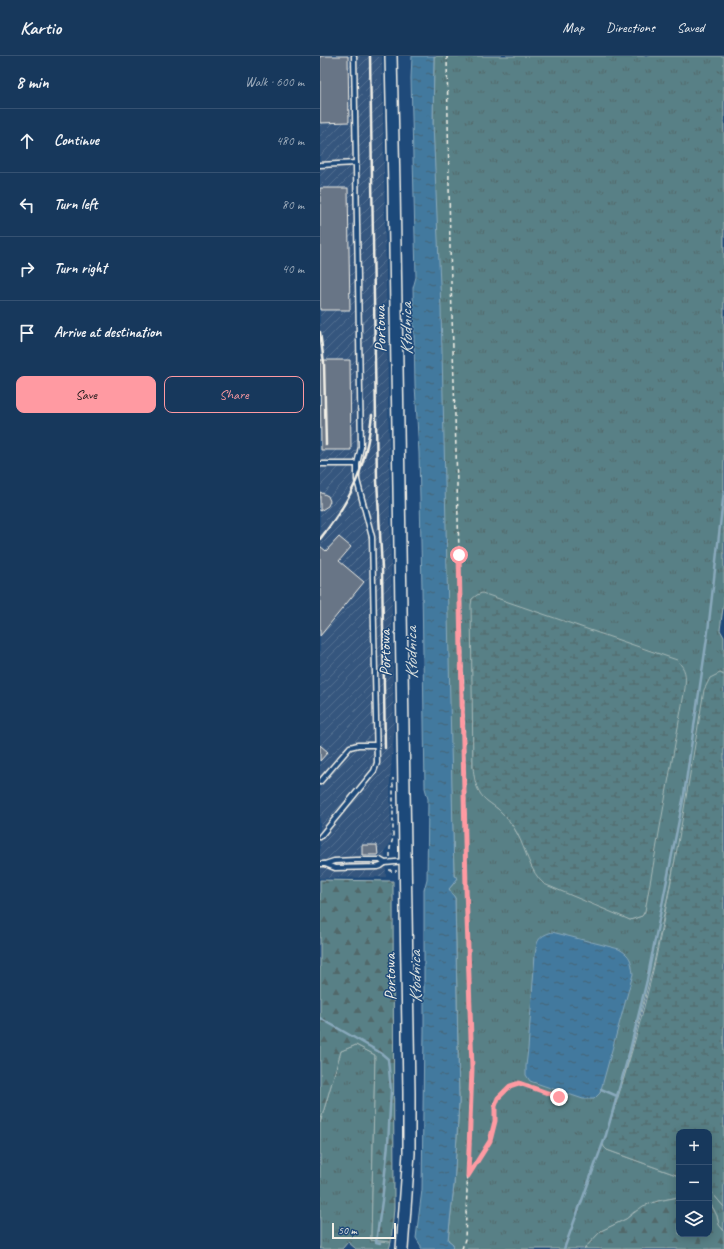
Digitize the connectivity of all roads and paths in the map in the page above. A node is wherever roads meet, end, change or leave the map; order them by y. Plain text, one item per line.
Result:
1 (354, 56) edge
2 (391, 56) edge
3 (447, 56) edge
4 (356, 163) junction
5 (320, 165) edge
6 (320, 464) edge
7 (357, 464) junction
8 (376, 745) junction
9 (320, 782) edge
10 (320, 837) edge
11 (405, 861) junction
12 (385, 863) junction
13 (320, 864) edge
14 (326, 864) junction
15 (557, 1089) dead end
16 (561, 1091) junction
17 (564, 1092) dead end
18 (468, 1176) junction
19 (402, 1249) edge
20 (462, 1249) edge

1 - 4 lane
2 - 11 street, Portowa
3 - 18 path
4 - 5 lane
4 - 7 lane
6 - 7 lane
7 - 8 lane
8 - 9 lane
8 - 10 lane
11 - 12 lane
11 - 19 street, Portowa
12 - 14 lane
12 - 14 lane
13 - 14 lane
15 - 16 path
16 - 17 path
16 - 18 path
18 - 20 path

